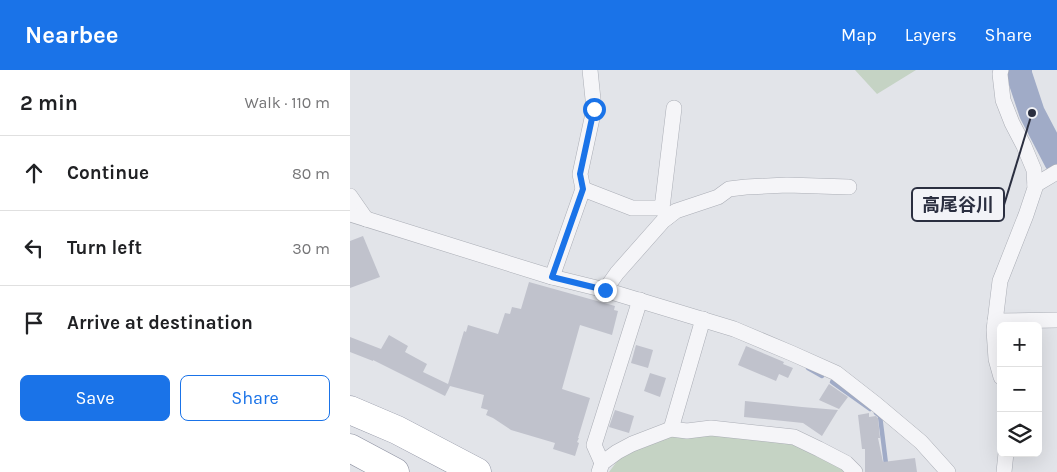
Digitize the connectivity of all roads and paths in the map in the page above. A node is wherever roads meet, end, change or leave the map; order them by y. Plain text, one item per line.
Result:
1 (590, 70) edge
2 (1001, 70) edge
3 (674, 108) dead end
4 (1057, 172) edge
5 (1035, 185) junction
6 (849, 187) dead end
7 (583, 189) junction
8 (350, 196) edge
9 (665, 212) junction
10 (350, 214) edge
11 (366, 219) junction
12 (552, 277) junction
13 (605, 290) junction
14 (640, 300) junction
15 (703, 319) junction
16 (1057, 320) edge
17 (995, 321) junction
18 (998, 367) edge
19 (350, 410) edge
20 (350, 422) edge
21 (671, 429) junction
22 (350, 448) edge
23 (1006, 457) edge
24 (350, 460) edge
25 (601, 468) edge
26 (372, 472) edge
27 (395, 472) edge
28 (441, 472) edge
29 (477, 472) edge
30 (855, 472) edge
31 (948, 472) edge
32 (1004, 472) edge

1 - 7 street
2 - 5 street
3 - 9 street
4 - 5 street
5 - 17 street
6 - 9 street
7 - 9 street
7 - 12 street
8 - 11 street
9 - 13 street
10 - 11 street
11 - 12 street
12 - 13 street
13 - 14 street
14 - 15 street
14 - 25 street
15 - 21 street
15 - 31 street
16 - 17 street
17 - 18 street
19 - 29 highway
20 - 28 highway
21 - 25 street
21 - 30 street
22 - 27 highway
23 - 32 street
24 - 26 highway

